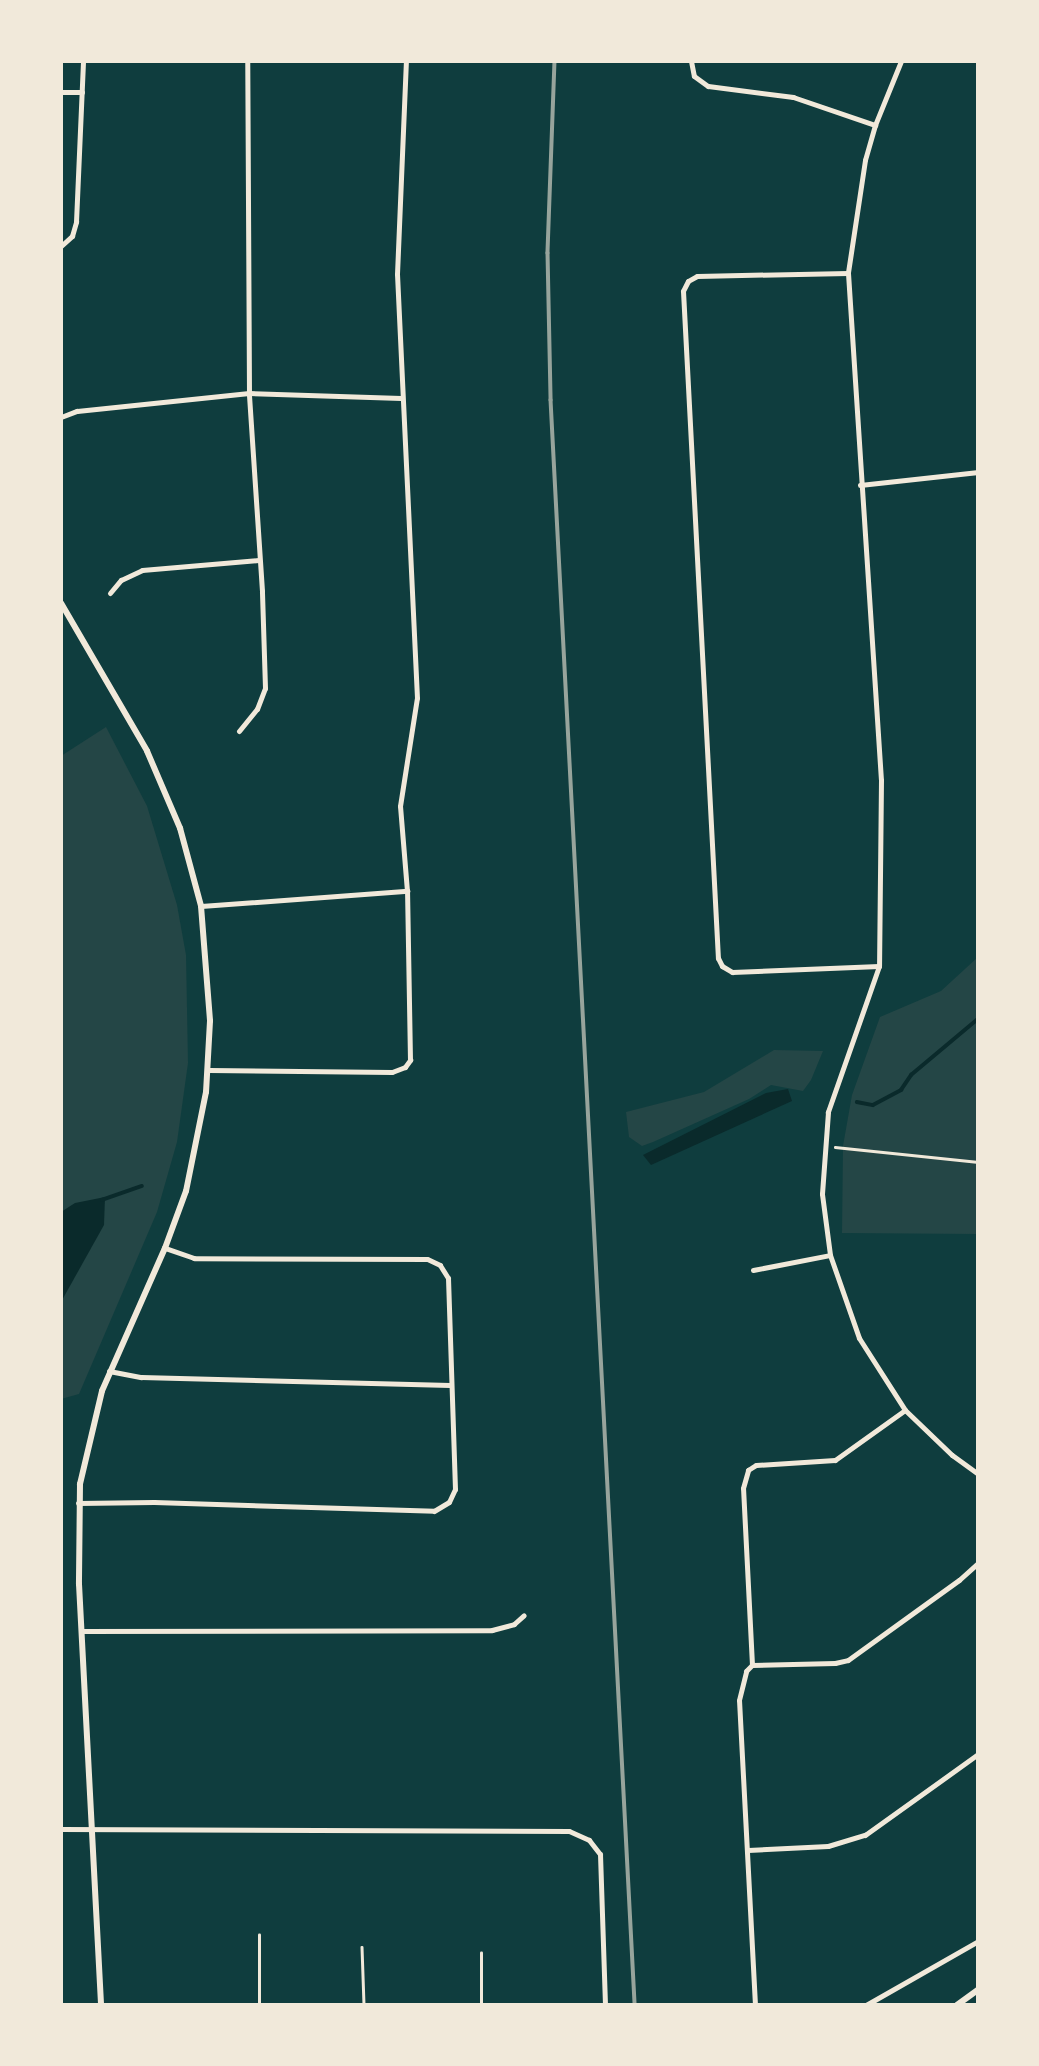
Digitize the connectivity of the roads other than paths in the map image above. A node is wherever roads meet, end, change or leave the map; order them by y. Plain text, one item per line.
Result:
1 (83, 61) edge
2 (247, 61) edge
3 (406, 61) edge
4 (691, 61) edge
5 (901, 61) edge
6 (61, 92) edge
7 (82, 92) junction
8 (875, 125) junction
9 (61, 246) edge
10 (848, 273) junction
11 (249, 393) junction
12 (401, 398) junction
13 (61, 416) edge
14 (978, 472) edge
15 (860, 485) junction
16 (259, 560) junction
17 (110, 593) dead end
18 (61, 603) edge
19 (239, 731) dead end
20 (407, 891) junction
21 (201, 906) junction
22 (879, 966) junction
23 (209, 1070) junction
24 (165, 1248) junction
25 (830, 1255) junction
26 (753, 1270) dead end
27 (109, 1371) junction
28 (450, 1385) junction
29 (905, 1410) junction
30 (978, 1474) edge
31 (78, 1503) junction
32 (978, 1563) edge
33 (524, 1615) dead end
34 (81, 1631) junction
35 (752, 1665) junction
36 (978, 1754) edge
37 (92, 1828) junction
38 (61, 1829) edge
39 (748, 1850) junction
40 (259, 1935) dead end
41 (978, 1941) edge
42 (362, 1947) dead end
43 (481, 1953) dead end
44 (978, 1990) edge
45 (101, 2005) edge
46 (259, 2005) edge
47 (364, 2005) edge
48 (481, 2005) edge
49 (605, 2005) edge
50 (755, 2005) edge
51 (866, 2005) edge
52 (957, 2005) edge

1 - 7 street
2 - 11 street
3 - 12 street
4 - 8 street
5 - 8 street
6 - 7 street
7 - 9 street
8 - 10 street
10 - 15 street
10 - 22 street
11 - 12 street
11 - 13 street
11 - 16 street
12 - 20 street
14 - 15 street
15 - 22 street
16 - 17 street
16 - 19 street
18 - 21 street
20 - 21 street
20 - 23 street
21 - 23 street
22 - 25 street
23 - 24 street
24 - 27 street
24 - 28 street
25 - 26 street
25 - 29 street
27 - 28 street
27 - 31 street
28 - 31 street
29 - 30 street
29 - 35 street
31 - 34 street
32 - 35 street
33 - 34 street
34 - 37 street
35 - 39 street
36 - 39 street
37 - 38 street
37 - 45 street
37 - 49 street
39 - 50 street
40 - 46 lane
41 - 51 street
42 - 47 lane
43 - 48 lane
44 - 52 street

